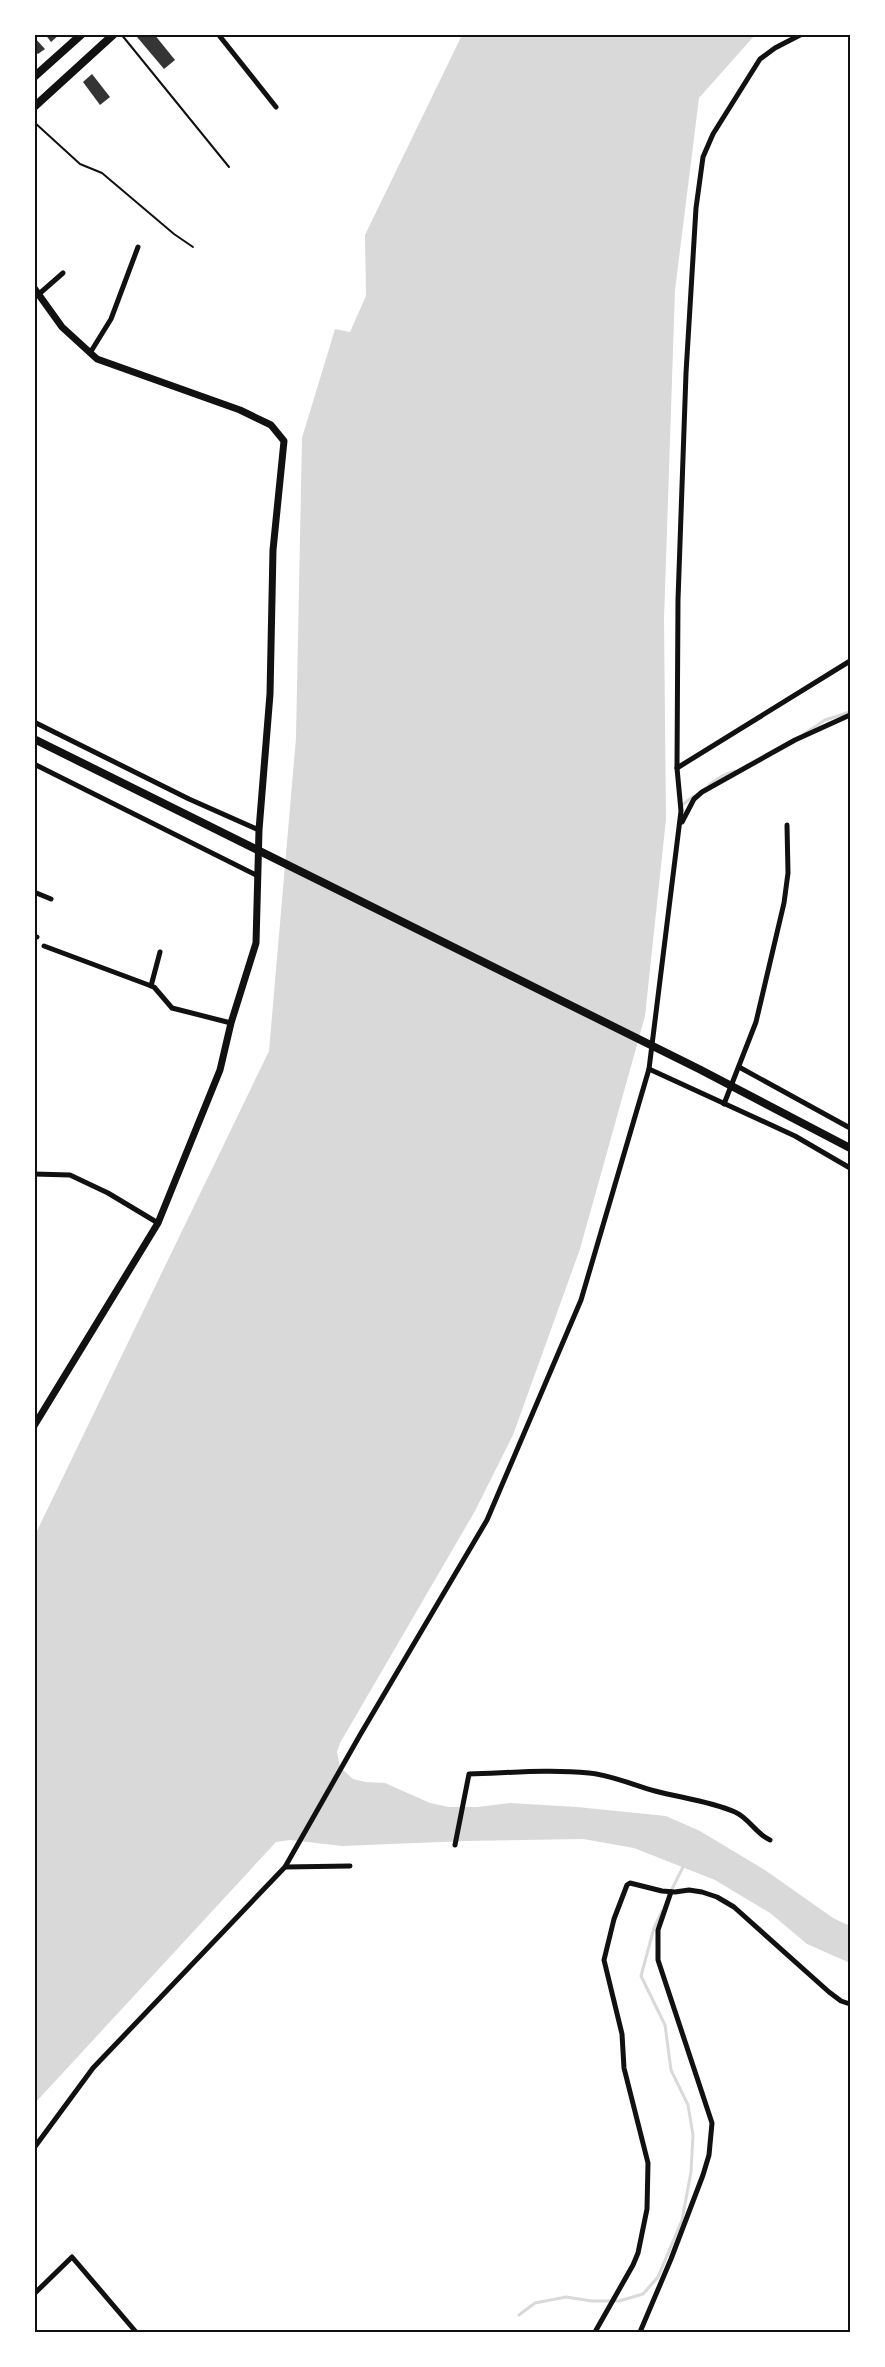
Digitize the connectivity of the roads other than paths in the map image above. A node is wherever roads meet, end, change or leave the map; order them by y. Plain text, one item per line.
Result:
1 (82, 34) edge
2 (114, 34) edge
3 (121, 34) edge
4 (218, 34) edge
5 (802, 34) edge
6 (34, 77) edge
7 (276, 106) dead end
8 (34, 107) edge
9 (34, 122) edge
10 (229, 167) dead end
11 (138, 247) dead end
12 (193, 247) dead end
13 (63, 273) dead end
14 (37, 291) edge
15 (90, 353) junction
16 (850, 661) edge
17 (850, 715) edge
18 (34, 722) edge
19 (34, 738) edge
20 (34, 764) edge
21 (677, 768) junction
22 (788, 825) dead end
23 (679, 826) junction
24 (259, 830) junction
25 (259, 877) junction
26 (34, 892) edge
27 (51, 899) dead end
28 (44, 946) dead end
29 (159, 952) dead end
30 (151, 986) junction
31 (231, 1023) junction
32 (739, 1067) junction
33 (649, 1069) junction
34 (724, 1104) junction
35 (850, 1128) edge
36 (850, 1148) edge
37 (850, 1168) edge
38 (34, 1174) edge
39 (158, 1223) junction
40 (34, 1426) edge
41 (770, 1840) dead end
42 (455, 1845) dead end
43 (350, 1866) dead end
44 (285, 1867) junction
45 (671, 1892) junction
46 (850, 2004) edge
47 (34, 2148) edge
48 (34, 2294) edge
49 (136, 2332) edge
50 (594, 2332) edge
51 (640, 2332) edge

1 - 6 main road
2 - 8 main road
3 - 10 lane
4 - 7 street
5 - 21 street
9 - 12 lane
11 - 15 street
13 - 14 street
14 - 15 street
15 - 24 street
16 - 21 street
17 - 23 street
18 - 24 street
19 - 36 main road
20 - 25 street
21 - 23 street
22 - 32 street
23 - 33 street
24 - 25 street
25 - 31 street
26 - 27 street
28 - 30 street
29 - 30 street
30 - 31 street
31 - 39 street
32 - 34 street
32 - 35 street
33 - 34 street
33 - 44 street
34 - 37 street
38 - 39 street
39 - 40 street
41 - 42 street
43 - 44 street
44 - 47 street
45 - 46 street
45 - 50 street
45 - 51 street
48 - 49 street

